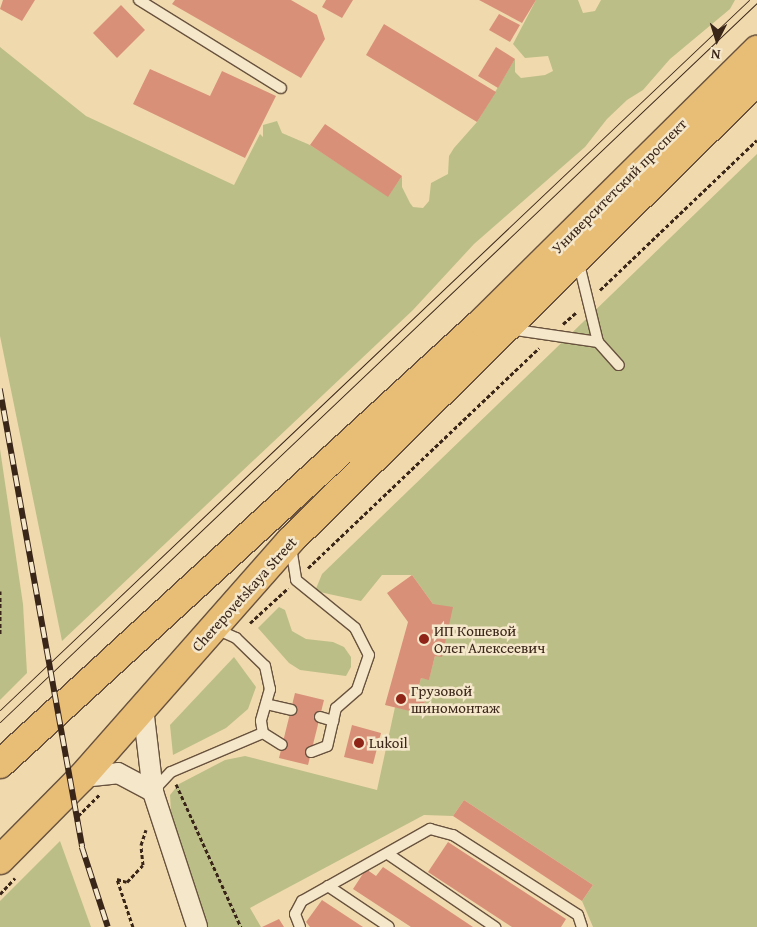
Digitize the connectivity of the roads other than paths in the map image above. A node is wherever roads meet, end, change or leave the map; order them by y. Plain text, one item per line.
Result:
1 (139, 0) edge
2 (757, 50) edge
3 (757, 81) edge
4 (281, 88) dead end
5 (578, 257) junction
6 (496, 330) junction
7 (598, 342) junction
8 (619, 365) dead end
9 (290, 541) junction
10 (224, 632) junction
11 (266, 704) junction
12 (143, 708) junction
13 (291, 710) dead end
14 (320, 717) dead end
15 (333, 721) junction
16 (263, 733) junction
17 (282, 745) dead end
18 (311, 752) dead end
19 (0, 764) edge
20 (82, 777) junction
21 (153, 792) junction
22 (388, 854) junction
23 (0, 860) edge
24 (328, 886) junction
25 (197, 927) edge
26 (300, 927) edge
27 (389, 927) edge
28 (495, 927) edge
29 (582, 927) edge

1 - 4 lane
2 - 6 highway, Университетский проспект
3 - 5 highway, Университетский проспект
5 - 6 highway, Университетский проспект
5 - 7 lane
6 - 7 lane
6 - 9 highway, Cherepovetskaya Street
6 - 19 highway
7 - 8 lane
9 - 10 highway, Cherepovetskaya Street
9 - 15 lane
10 - 11 lane
10 - 12 highway, Cherepovetskaya Street
11 - 13 lane
11 - 16 lane
12 - 20 highway, Cherepovetskaya Street
12 - 21 street
14 - 15 lane
15 - 18 lane
16 - 17 lane
16 - 21 lane
20 - 21 street
20 - 23 highway, Cherepovetskaya Street
21 - 25 street
22 - 24 lane
22 - 28 lane
22 - 29 lane
24 - 26 lane
24 - 27 lane

